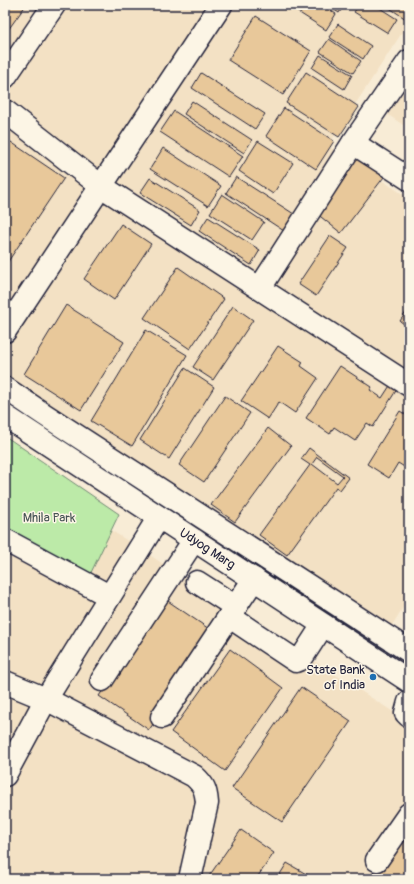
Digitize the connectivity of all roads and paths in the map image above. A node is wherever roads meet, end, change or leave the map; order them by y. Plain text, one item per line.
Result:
1 (54, 5) edge
2 (221, 5) edge
3 (409, 61) edge
4 (5, 77) edge
5 (5, 111) edge
6 (353, 143) junction
7 (409, 179) edge
8 (101, 186) junction
9 (260, 288) junction
10 (5, 331) edge
11 (409, 385) edge
12 (5, 388) edge
13 (5, 416) edge
14 (159, 517) junction
15 (5, 540) edge
16 (194, 540) junction
17 (224, 560) junction
18 (259, 582) junction
19 (110, 596) junction
20 (237, 619) junction
21 (323, 625) junction
22 (409, 652) edge
23 (407, 676) edge
24 (102, 680) dead end
25 (5, 682) edge
26 (46, 699) junction
27 (409, 702) edge
28 (409, 716) edge
29 (162, 717) dead end
30 (5, 775) edge
31 (409, 814) edge
32 (377, 860) dead end
33 (190, 879) edge

1 - 4 street
2 - 8 street
3 - 6 street
5 - 8 street
6 - 7 street
6 - 9 street
8 - 9 street
8 - 10 street
9 - 11 street
12 - 22 street, Udyog Marg
13 - 14 street, Udyog Marg
14 - 16 street, Udyog Marg
14 - 19 street
15 - 19 street
16 - 17 street, Udyog Marg
16 - 24 street
17 - 18 street, Udyog Marg
17 - 20 street
18 - 20 street
18 - 21 street, Udyog Marg
19 - 26 street
20 - 21 street
20 - 29 street
21 - 23 street, Udyog Marg
25 - 26 street
26 - 30 street
26 - 33 street
27 - 28 street
31 - 32 street

